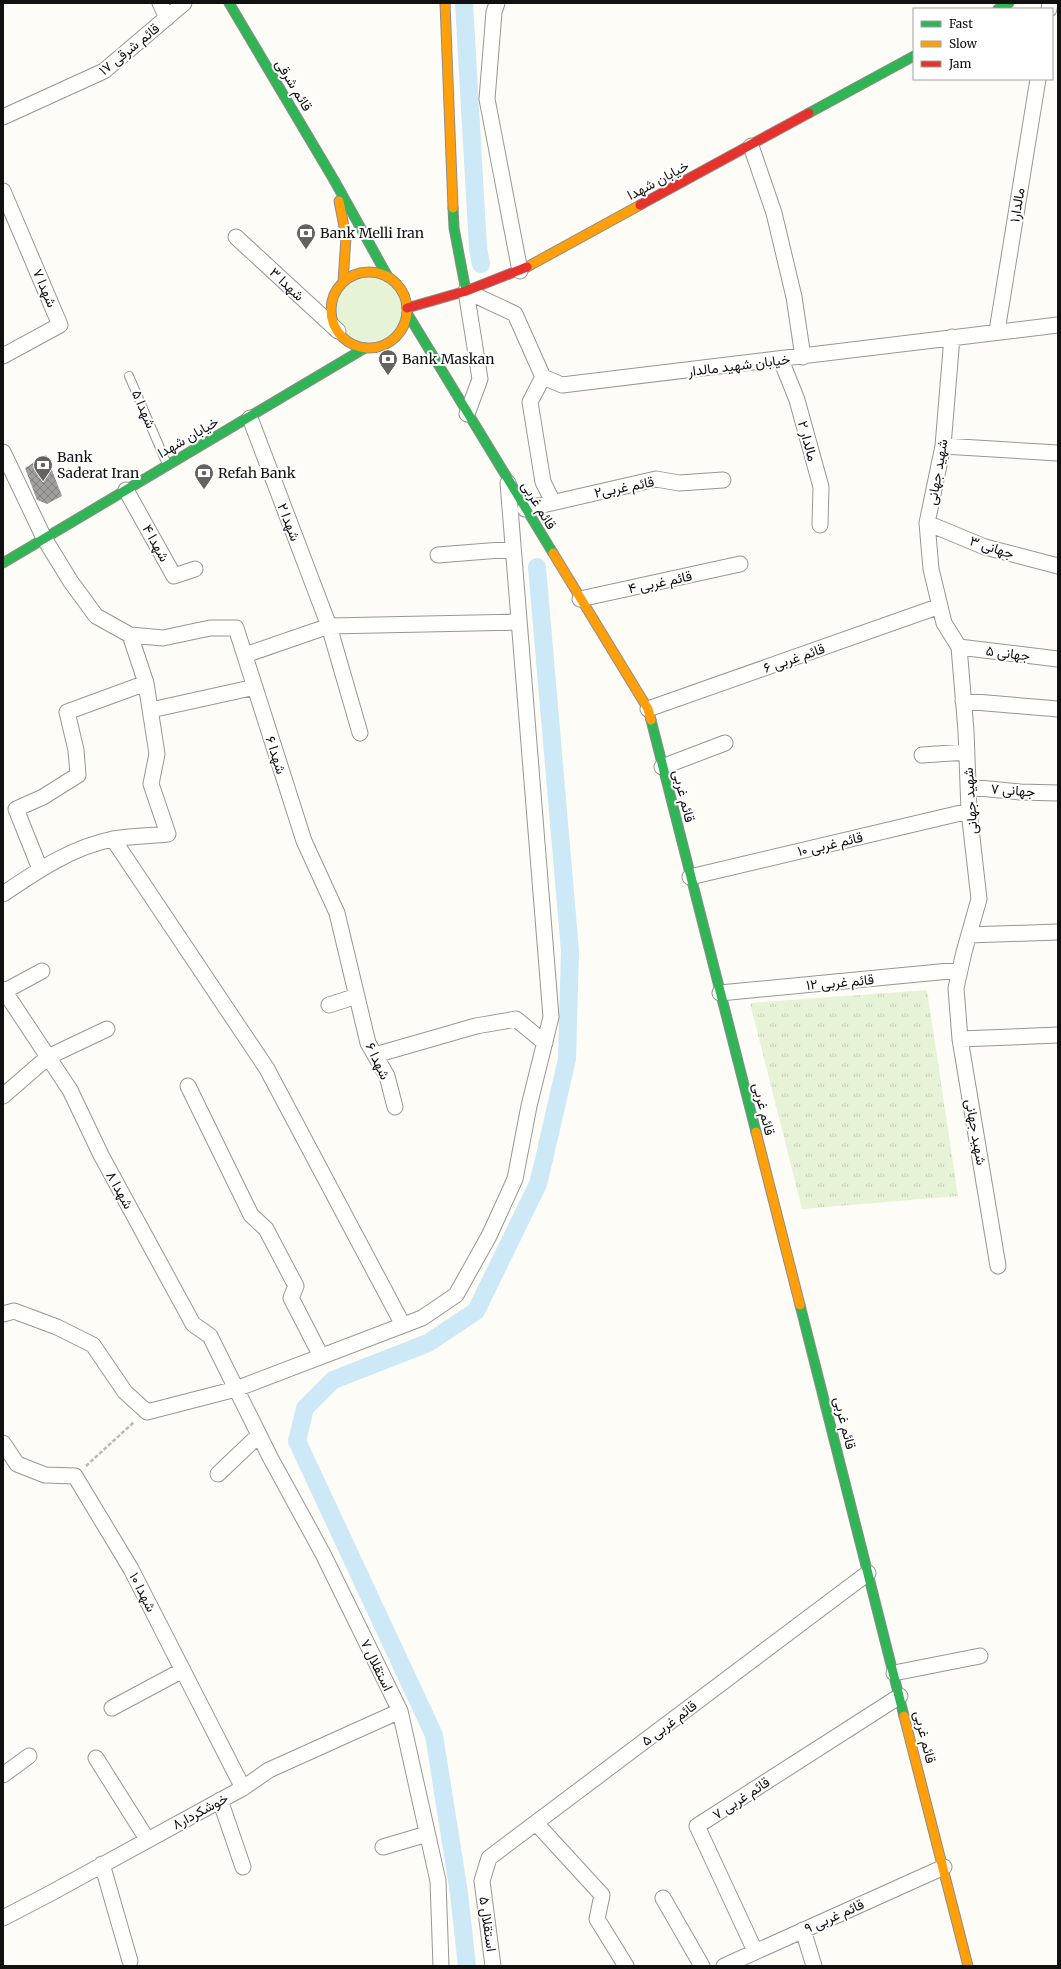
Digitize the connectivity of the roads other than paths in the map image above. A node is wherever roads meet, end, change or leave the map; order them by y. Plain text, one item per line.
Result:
1 (160, 3) edge
2 (184, 3) edge
3 (229, 3) edge
4 (446, 3) edge
5 (497, 3) edge
6 (1009, 3) edge
7 (1000, 8) edge
8 (167, 18) junction
9 (913, 57) edge
10 (1038, 80) edge
11 (3, 117) edge
12 (751, 146) junction
13 (334, 180) junction
14 (3, 191) edge
15 (236, 237) dead end
16 (520, 271) junction
17 (388, 277) junction
18 (343, 282) junction
19 (466, 291) junction
20 (407, 310) junction
21 (1058, 325) edge
22 (338, 331) junction
23 (997, 331) junction
24 (952, 337) junction
25 (365, 348) junction
26 (3, 356) edge
27 (803, 357) junction
28 (781, 360) junction
29 (129, 376) dead end
30 (543, 377) junction
31 (467, 414) junction
32 (250, 418) junction
33 (943, 446) junction
34 (3, 452) edge
35 (1058, 453) edge
36 (168, 465) junction
37 (507, 480) junction
38 (724, 480) dead end
39 (126, 490) junction
40 (553, 502) junction
41 (525, 509) junction
42 (927, 524) junction
43 (820, 525) dead end
44 (44, 538) junction
45 (513, 549) junction
46 (438, 554) dead end
47 (3, 563) edge
48 (740, 564) dead end
49 (1058, 566) edge
50 (195, 568) dead end
51 (580, 599) junction
52 (940, 606) junction
53 (519, 622) junction
54 (329, 626) junction
55 (130, 635) junction
56 (959, 647) junction
57 (245, 655) junction
58 (1058, 659) edge
59 (146, 683) junction
60 (255, 687) junction
61 (963, 701) junction
62 (648, 709) junction
63 (1058, 709) edge
64 (151, 710) junction
65 (360, 733) dead end
66 (725, 743) dead end
67 (967, 752) junction
68 (922, 755) dead end
69 (662, 767) junction
70 (968, 787) junction
71 (1058, 793) edge
72 (969, 810) junction
73 (113, 839) junction
74 (40, 869) junction
75 (690, 877) junction
76 (3, 894) edge
77 (1058, 932) edge
78 (969, 935) junction
79 (960, 970) junction
80 (42, 971) dead end
81 (4, 990) edge
82 (720, 993) junction
83 (356, 996) junction
84 (329, 1005) dead end
85 (107, 1028) dead end
86 (1058, 1035) edge
87 (960, 1039) junction
88 (545, 1043) junction
89 (375, 1055) junction
90 (48, 1057) junction
91 (188, 1086) dead end
92 (3, 1096) edge
93 (395, 1107) dead end
94 (998, 1266) dead end
95 (3, 1314) edge
96 (403, 1325) junction
97 (321, 1356) junction
98 (236, 1389) junction
99 (259, 1435) junction
100 (3, 1443) edge
101 (218, 1474) dead end
102 (868, 1573) junction
103 (980, 1656) dead end
104 (184, 1670) junction
105 (894, 1673) junction
106 (900, 1696) junction
107 (112, 1708) dead end
108 (400, 1711) junction
109 (29, 1756) dead end
110 (96, 1758) dead end
111 (3, 1775) edge
112 (243, 1788) junction
113 (220, 1800) junction
114 (536, 1823) junction
115 (427, 1834) junction
116 (147, 1839) junction
117 (383, 1847) dead end
118 (102, 1864) junction
119 (242, 1867) dead end
120 (944, 1867) junction
121 (482, 1881) joint
122 (663, 1898) dead end
123 (3, 1918) edge
124 (803, 1930) junction
125 (755, 1951) junction
126 (130, 1961) dead end
127 (441, 1966) edge
128 (493, 1966) edge
129 (626, 1966) edge
130 (702, 1966) edge
131 (724, 1966) edge
132 (814, 1966) edge
133 (968, 1966) edge

1 - 8 street
2 - 8 street, قائم شرقی ۱۷
3 - 13 main road, قائم شرقی
4 - 19 main road
5 - 16 street
6 - 7 main road
8 - 11 street, قائم شرقی ۱۷
9 - 12 main road, خیابان شهدا
10 - 23 street, مالدار۱
12 - 16 main road, خیابان شهدا
12 - 27 street
13 - 17 main road, قائم شرقی
13 - 18 main road
14 - 26 street, شهدا ۷
15 - 22 street, شهدا ۳
16 - 19 main road, خیابان شهدا
17 - 18 main road
17 - 20 main road
18 - 22 main road
19 - 20 main road, خیابان شهدا
19 - 30 street
19 - 31 street
20 - 25 main road
20 - 31 main road, قائم غربی
21 - 23 street, خیابان شهید مالدار
22 - 25 main road
23 - 24 street, خیابان شهید مالدار
24 - 27 street, خیابان شهید مالدار
24 - 33 street, شهید جهانی
25 - 32 main road, خیابان شهدا
27 - 28 street, خیابان شهید مالدار
28 - 30 street, خیابان شهید مالدار
28 - 43 street, مالدار ۲
29 - 36 lane, شهدا ۵
30 - 40 street
31 - 37 main road, قائم غربی
32 - 36 main road, خیابان شهدا
32 - 54 street, شهدا ۲
33 - 35 street
33 - 42 street, شهید جهانی
34 - 44 street
36 - 39 main road, خیابان شهدا
37 - 41 main road, قائم غربی
37 - 45 street
38 - 40 street, ۲قائم غربی
39 - 44 main road, خیابان شهدا
39 - 50 street, شهدا ۴
40 - 41 street, ۲قائم غربی
41 - 51 main road, قائم غربی
42 - 49 street, جهانی ۳
42 - 52 street, شهید جهانی
44 - 47 main road, خیابان شهدا
44 - 55 street, شهدا ۶
45 - 46 street
45 - 53 street
48 - 51 street, قائم غربی ۴
51 - 62 main road, قائم غربی
52 - 56 street, شهید جهانی
52 - 62 street, قائم غربی ۶
53 - 54 street
53 - 88 street
54 - 57 street
54 - 65 street, شهدا ۲
55 - 57 street, شهدا ۶
55 - 59 street
56 - 58 street, جهانی ۵
56 - 61 street, شهید جهانی
57 - 60 street, شهدا ۶
59 - 64 street
59 - 74 street
60 - 64 street
60 - 83 street, شهدا ۶
61 - 63 street
61 - 67 street, شهید جهانی
62 - 69 main road, قائم غربی
64 - 73 street
66 - 69 street
67 - 68 street
67 - 70 street, شهید جهانی
69 - 75 main road, قائم غربی
70 - 71 street, جهانی ۷
70 - 72 street, شهید جهانی
72 - 75 street, قائم غربی ۱۰
72 - 78 street, شهید جهانی
73 - 74 street
73 - 96 street
74 - 76 street
75 - 82 main road, قائم غربی
77 - 78 street
78 - 79 street, شهید جهانی
79 - 82 street, قائم غربی ۱۲
79 - 87 street, شهید جهانی
80 - 81 street
81 - 90 street, شهدا ۸
82 - 102 main road, قائم غربی
83 - 84 street
83 - 89 street, شهدا ۶
85 - 90 street
86 - 87 street
87 - 94 street, شهید جهانی
88 - 89 street
88 - 96 street
89 - 93 street, شهدا ۶
90 - 92 street
90 - 98 street, شهدا ۸
91 - 97 street
95 - 98 street
96 - 97 street
97 - 98 street
98 - 99 street, استقلال ۷
99 - 101 street
99 - 108 street, استقلال ۷
100 - 104 street, شهدا ۱۰
102 - 105 main road, قائم غربی
102 - 114 street, قائم غربی ۵
103 - 105 street
104 - 107 street
104 - 112 street, شهدا ۱۰
105 - 106 main road, قائم غربی
106 - 120 main road, قائم غربی
106 - 125 street, قائم غربی ۷
108 - 112 street, خوشکردار۸
108 - 115 street, استقلال ۷
109 - 111 street
110 - 116 street
112 - 113 street, خوشکردار۸
113 - 116 street, خوشکردار۸
113 - 119 street
114 - 121 street, قائم غربی ۵
114 - 129 street
115 - 117 street
115 - 127 street, استقلال ۷
116 - 118 street, خوشکردار۸
118 - 123 street, خوشکردار۸
118 - 126 street
120 - 124 street, قائم غربی ۹
120 - 133 main road, قائم غربی
121 - 128 street, استقلال ۵
122 - 130 street
124 - 125 street, قائم غربی ۹
124 - 132 street
125 - 131 street, قائم غربی ۹

